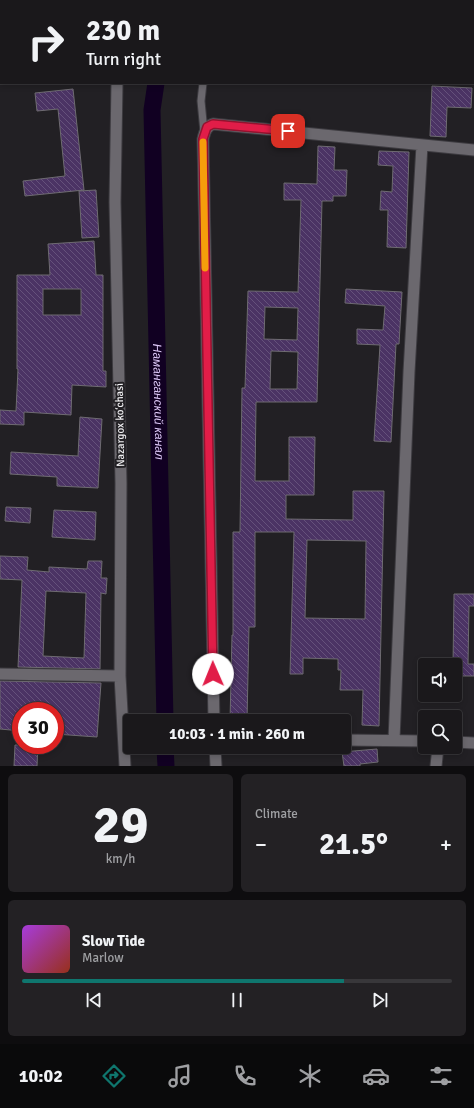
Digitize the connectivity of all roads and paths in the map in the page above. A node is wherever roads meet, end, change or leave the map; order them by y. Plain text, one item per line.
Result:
1 (117, 84) edge
2 (203, 84) edge
3 (204, 132) junction
4 (422, 144) junction
5 (474, 150) edge
6 (0, 674) edge
7 (120, 676) junction
8 (214, 714) edge
9 (123, 720) edge
10 (351, 740) edge
11 (394, 740) junction
12 (418, 741) edge
13 (462, 742) edge
14 (474, 743) edge
15 (124, 754) edge
16 (215, 754) edge
17 (437, 754) edge
18 (125, 766) edge
19 (216, 766) edge
20 (436, 766) edge

1 - 7 street, Nazargox koʻchasi
2 - 3 lane
3 - 4 street
3 - 8 street
4 - 5 street
4 - 11 street
6 - 7 street
7 - 9 street, Nazargox koʻchasi
10 - 11 street
11 - 12 street
13 - 14 street
15 - 18 street, Nazargox koʻchasi
16 - 19 street
17 - 20 street

